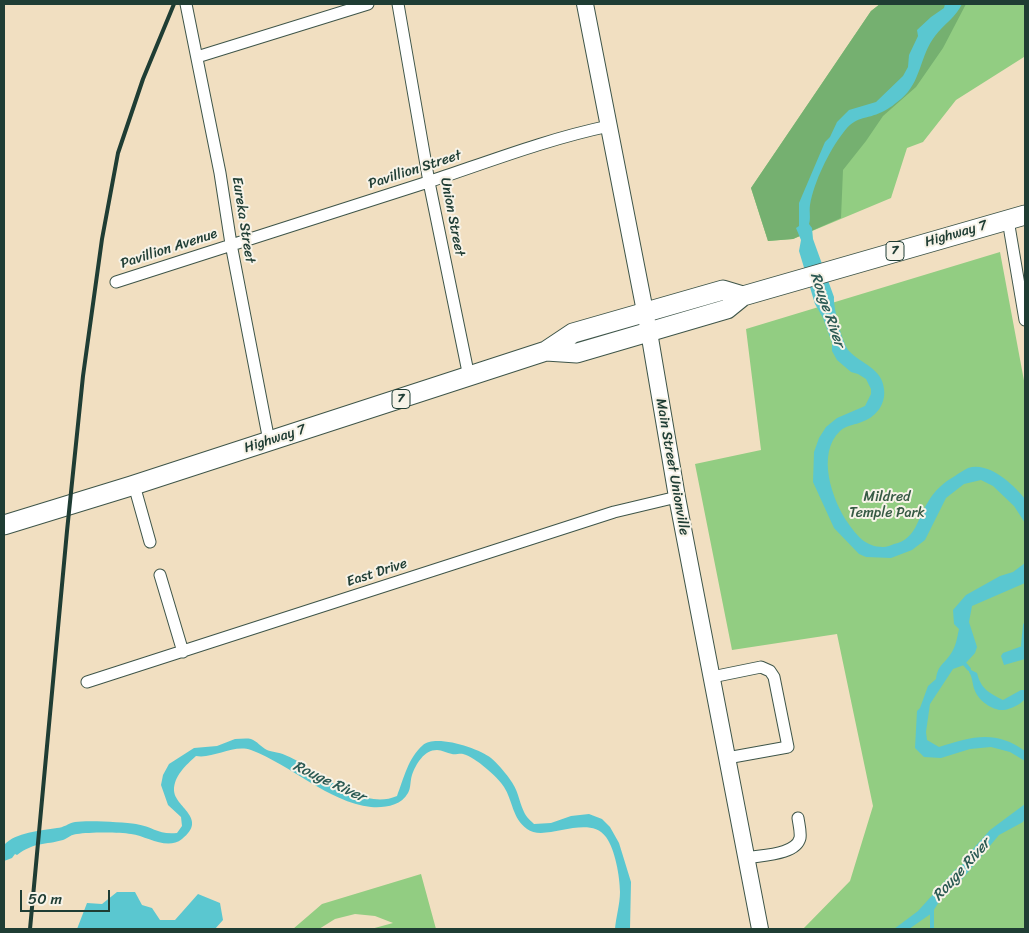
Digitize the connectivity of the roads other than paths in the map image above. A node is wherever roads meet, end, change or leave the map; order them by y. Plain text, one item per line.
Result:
1 (186, 4) edge
2 (368, 4) edge
3 (398, 4) edge
4 (585, 4) edge
5 (197, 57) junction
6 (609, 126) junction
7 (429, 182) junction
8 (1017, 217) edge
9 (231, 244) junction
10 (116, 282) dead end
11 (743, 296) junction
12 (646, 312) junction
13 (1025, 320) edge
14 (649, 332) junction
15 (546, 352) junction
16 (469, 377) junction
17 (269, 441) junction
18 (134, 485) junction
19 (677, 497) junction
20 (4, 525) edge
21 (150, 542) dead end
22 (160, 575) dead end
23 (183, 652) junction
24 (712, 677) junction
25 (87, 682) dead end
26 (727, 758) junction
27 (798, 818) dead end
28 (747, 858) junction
29 (760, 929) edge

1 - 5 street, Eureka Street
2 - 5 street
3 - 7 street, Union Street
4 - 6 main road, Main Street Unionville
5 - 9 street, Eureka Street
6 - 7 street, Pavillion Street
6 - 12 main road, Main Street Unionville
7 - 9 street, Pavillion Street
7 - 16 street, Union Street
8 - 11 main road, Highway 7 / 7
8 - 13 street
9 - 10 street, Pavillion Avenue
9 - 17 street, Eureka Street
11 - 12 main road, Highway 7 / 7
11 - 14 main road, Highway 7 / 7
12 - 14 main road, Main Street Unionville
12 - 15 main road, Highway 7 / 7
14 - 15 main road, Highway 7 / 7
14 - 19 main road, Main Street Unionville
15 - 16 main road, Highway 7 / 7
16 - 17 main road, Highway 7 / 7
17 - 18 main road, Highway 7 / 7
18 - 20 main road, Highway 7 / 7
18 - 21 street
19 - 23 street, East Drive
19 - 24 main road, Main Street Unionville
22 - 23 street
23 - 25 street, East Drive
24 - 26 main road, Main Street Unionville
24 - 26 street
26 - 28 main road, Main Street Unionville
27 - 28 street
28 - 29 main road, Main Street Unionville

